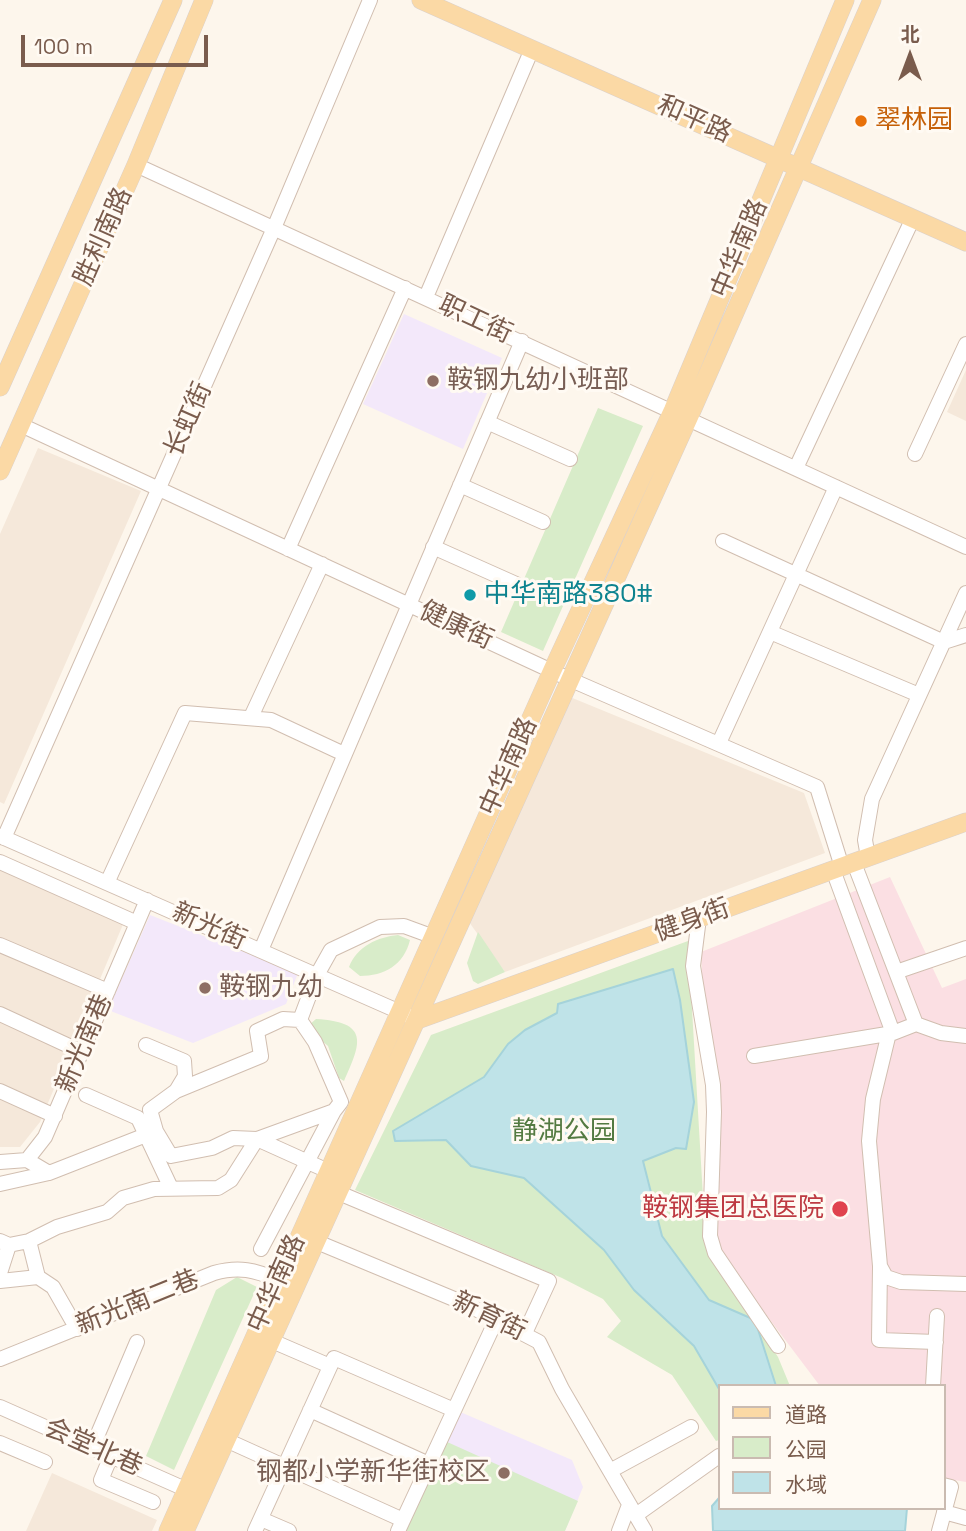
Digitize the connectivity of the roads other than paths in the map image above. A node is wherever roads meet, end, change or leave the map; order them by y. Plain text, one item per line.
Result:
1 (173, 0) edge
2 (204, 0) edge
3 (370, 0) edge
4 (421, 0) edge
5 (845, 0) edge
6 (872, 0) edge
7 (532, 49) junction
8 (778, 158) junction
9 (136, 164) junction
10 (799, 168) junction
11 (913, 218) junction
12 (274, 228) junction
13 (966, 242) edge
14 (405, 288) junction
15 (426, 297) junction
16 (522, 341) junction
17 (966, 344) edge
18 (0, 387) edge
19 (681, 414) junction
20 (487, 422) junction
21 (21, 425) junction
22 (915, 454) dead end
23 (570, 459) dead end
24 (796, 468) junction
25 (0, 471) edge
26 (460, 485) junction
27 (836, 487) junction
28 (158, 489) junction
29 (543, 522) dead end
30 (723, 541) dead end
31 (433, 547) junction
32 (966, 547) edge
33 (288, 549) junction
34 (322, 564) junction
35 (796, 575) junction
36 (516, 584) dead end
37 (966, 593) edge
38 (408, 604) junction
39 (770, 632) junction
40 (966, 635) edge
41 (943, 642) junction
42 (552, 671) junction
43 (569, 679) junction
44 (919, 695) junction
45 (251, 717) junction
46 (719, 743) junction
47 (344, 754) junction
48 (966, 822) edge
49 (2, 837) edge
50 (0, 862) edge
51 (849, 865) junction
52 (107, 883) junction
53 (147, 900) junction
54 (699, 919) junction
55 (138, 923) junction
56 (434, 937) junction
57 (0, 945) edge
58 (966, 948) edge
59 (261, 950) junction
60 (896, 972) junction
61 (317, 975) junction
62 (108, 991) junction
63 (0, 1014) edge
64 (409, 1016) junction
65 (300, 1020) junction
66 (916, 1024) junction
67 (891, 1033) junction
68 (966, 1036) edge
69 (146, 1045) dead end
70 (82, 1052) junction
71 (754, 1056) dead end
72 (0, 1091) edge
73 (176, 1091) junction
74 (86, 1095) dead end
75 (334, 1111) junction
76 (55, 1115) junction
77 (146, 1135) junction
78 (257, 1139) junction
79 (27, 1160) junction
80 (0, 1162) edge
81 (308, 1163) junction
82 (328, 1171) junction
83 (50, 1172) junction
84 (0, 1184) edge
85 (171, 1188) junction
86 (339, 1193) junction
87 (29, 1241) junction
88 (317, 1242) junction
89 (5, 1243) edge
90 (261, 1249) dead end
91 (880, 1266) junction
92 (0, 1273) edge
93 (38, 1277) junction
94 (278, 1280) junction
95 (0, 1281) edge
96 (966, 1284) edge
97 (937, 1316) dead end
98 (497, 1318) junction
99 (77, 1329) junction
100 (525, 1333) junction
101 (272, 1341) junction
102 (137, 1342) dead end
103 (936, 1342) junction
104 (778, 1346) dead end
105 (0, 1359) edge
106 (330, 1366) junction
107 (933, 1384) edge
108 (0, 1407) edge
109 (310, 1410) junction
110 (454, 1410) junction
111 (691, 1427) dead end
112 (226, 1440) junction
113 (0, 1443) edge
114 (92, 1448) junction
115 (111, 1456) junction
116 (717, 1461) edge
117 (45, 1462) dead end
118 (429, 1464) junction
119 (285, 1466) junction
120 (610, 1472) junction
121 (945, 1486) edge
122 (185, 1489) junction
123 (153, 1502) dead end
124 (945, 1509) edge
125 (632, 1510) junction
126 (945, 1510) edge
127 (944, 1513) junction
128 (966, 1518) edge
129 (258, 1525) edge
130 (400, 1526) edge
131 (168, 1531) edge
132 (185, 1531) edge
133 (289, 1531) edge
134 (620, 1531) edge
135 (645, 1531) edge
136 (939, 1531) edge

1 - 18 main road, 胜利南路
2 - 9 main road, 胜利南路
3 - 12 street, 长虹街
4 - 7 main road, 和平路
5 - 8 main road, 中华南路
6 - 10 main road, 中华南路
7 - 8 main road, 和平路
7 - 15 street
8 - 10 main road, 和平路
8 - 19 main road, 中华南路
9 - 12 street, 职工街
9 - 21 main road, 胜利南路
10 - 11 main road, 和平路
10 - 19 main road, 中华南路
11 - 13 main road, 和平路
11 - 24 street
12 - 14 street, 职工街
12 - 28 street, 长虹街
14 - 15 street, 职工街
14 - 33 street
15 - 16 street, 职工街
16 - 19 street, 职工街
16 - 20 street
17 - 22 street
19 - 24 street, 职工街
19 - 42 main road, 中华南路
19 - 43 main road, 中华南路
20 - 23 street
20 - 26 street
21 - 25 main road, 胜利南路
21 - 28 street, 健康街
24 - 27 street, 职工街
26 - 29 street
26 - 31 street
27 - 32 street, 职工街
27 - 35 street
28 - 33 street, 健康街
28 - 49 street, 长虹街
30 - 35 street
31 - 36 street
31 - 38 street
33 - 34 street, 健康街
34 - 38 street, 健康街
34 - 45 street
35 - 39 street
35 - 41 street
37 - 41 street
38 - 42 street, 健康街
38 - 47 street
39 - 44 street
39 - 46 street
40 - 41 street
41 - 44 street
42 - 43 street, 健康街
42 - 56 main road, 中华南路
43 - 46 street, 健康街
43 - 64 main road, 中华南路
44 - 51 street
45 - 47 street
45 - 52 street
46 - 51 street, 健康街
47 - 59 street
48 - 51 main road, 健身街
49 - 52 street, 新光街
50 - 55 street
51 - 54 main road, 健身街
51 - 60 street
51 - 67 street
52 - 53 street, 新光街
53 - 55 street, 新光南巷
53 - 59 street, 新光街
54 - 64 main road, 健身街
54 - 104 street
55 - 62 street, 新光南巷
56 - 61 street
56 - 64 main road, 中华南路
57 - 62 street
58 - 60 street
59 - 61 street, 新光街
60 - 66 street
61 - 64 street, 新光街
61 - 65 street
62 - 70 street, 新光南巷
63 - 70 street
64 - 82 main road, 中华南路
64 - 86 main road
65 - 73 street
65 - 75 street
66 - 67 street
66 - 68 street
67 - 71 street
67 - 91 street
69 - 73 street
70 - 76 street, 新光南巷
72 - 76 street
73 - 78 street
74 - 77 street
75 - 78 street
75 - 81 street
76 - 79 street, 新光南巷
77 - 83 street
77 - 85 street
78 - 81 street
78 - 85 street
79 - 80 street
79 - 83 street
81 - 82 street
81 - 90 street
82 - 94 main road, 中华南路
83 - 84 street
85 - 87 street
86 - 88 main road
86 - 100 street
87 - 89 street
87 - 93 street
88 - 98 street, 新育街
88 - 101 main road
89 - 92 street
91 - 96 street
91 - 103 street
93 - 95 street
93 - 99 street
94 - 99 street, 新光南二巷
94 - 122 main road, 中华南路
97 - 103 street
98 - 100 street, 新育街
98 - 110 street
99 - 105 street, 新光南二巷
100 - 120 street, 新育街
101 - 106 street
101 - 112 main road
102 - 114 street
103 - 107 street
106 - 109 street
106 - 110 street
108 - 114 street, 会堂北巷
109 - 118 street
109 - 119 street
110 - 118 street
111 - 120 street
112 - 119 street
112 - 132 main road
113 - 117 street
114 - 115 street, 会堂北巷
115 - 122 street, 会堂北巷
115 - 123 street
116 - 125 street
118 - 130 street
119 - 129 street
119 - 130 street
120 - 125 street, 新育街
121 - 124 street
122 - 131 main road, 中华南路
125 - 134 street
125 - 135 street, 新育街
126 - 127 street
127 - 128 street
127 - 136 street
129 - 133 street

